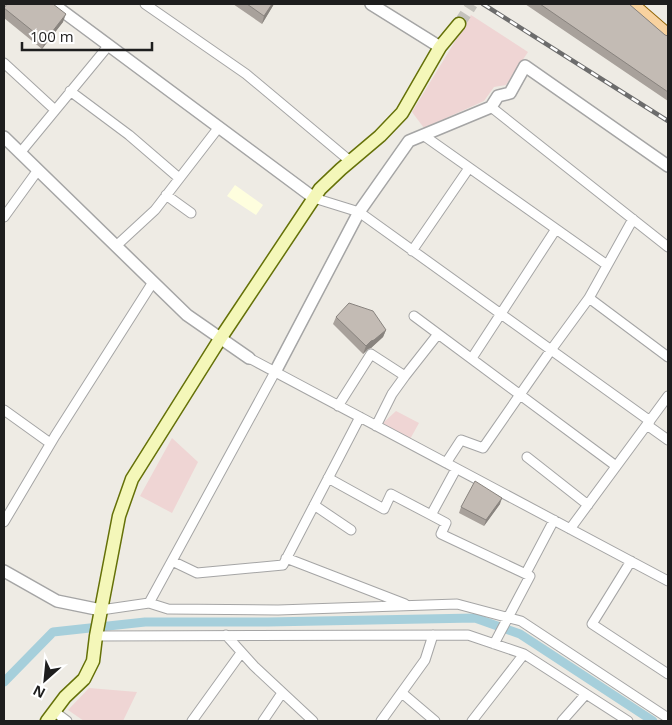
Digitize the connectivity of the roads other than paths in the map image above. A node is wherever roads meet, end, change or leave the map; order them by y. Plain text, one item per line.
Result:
1 (53, 4) edge
2 (145, 4) edge
3 (371, 4) edge
4 (631, 4) edge
5 (459, 24) tunnel mouth
6 (668, 36) edge
7 (109, 45) junction
8 (440, 47) junction
9 (4, 63) edge
10 (70, 92) junction
11 (491, 107) junction
12 (55, 110) junction
13 (219, 127) junction
14 (423, 135) junction
15 (4, 137) edge
16 (20, 153) junction
17 (350, 161) junction
18 (668, 166) edge
19 (469, 168) junction
20 (38, 170) junction
21 (179, 178) junction
22 (166, 195) junction
23 (314, 198) junction
24 (359, 212) junction
25 (191, 213) dead end
26 (4, 217) edge
27 (633, 219) junction
28 (556, 229) junction
29 (116, 246) junction
30 (668, 247) edge
31 (412, 251) junction
32 (607, 265) junction
33 (153, 282) junction
34 (589, 298) junction
35 (501, 314) junction
36 (414, 316) dead end
37 (438, 334) junction
38 (220, 339) junction
39 (551, 350) junction
40 (668, 357) edge
41 (249, 358) joint
42 (472, 358) junction
43 (275, 372) junction
44 (405, 376) junction
45 (520, 394) junction
46 (668, 396) edge
47 (338, 406) junction
48 (4, 410) edge
49 (360, 417) junction
50 (648, 423) junction
51 (376, 426) junction
52 (668, 440) edge
53 (50, 443) junction
54 (526, 457) dead end
55 (446, 463) junction
56 (616, 466) junction
57 (456, 469) junction
58 (328, 478) junction
59 (314, 505) junction
60 (588, 505) junction
61 (431, 515) junction
62 (554, 520) junction
63 (4, 522) edge
64 (570, 529) junction
65 (350, 530) dead end
66 (286, 558) junction
67 (172, 561) junction
68 (631, 562) junction
69 (4, 571) edge
70 (526, 573) junction
71 (668, 581) edge
72 (149, 603) junction
73 (409, 606) junction
74 (101, 610) junction
75 (507, 617) junction
76 (226, 635) junction
77 (433, 635) junction
78 (96, 636) junction
79 (494, 644) junction
80 (241, 653) junction
81 (524, 654) junction
82 (668, 674) edge
83 (282, 693) junction
84 (402, 693) junction
85 (586, 694) junction
86 (51, 717) edge
87 (668, 718) edge
88 (66, 721) edge
89 (192, 721) edge
90 (263, 721) edge
91 (312, 721) edge
92 (381, 721) edge
93 (435, 721) edge
94 (472, 721) edge
95 (562, 721) edge
96 (628, 721) edge

1 - 7 street
2 - 17 street
3 - 8 street
4 - 6 main road
5 - 8 main road
7 - 10 street
7 - 13 street
8 - 17 main road
9 - 12 street
10 - 12 street
10 - 21 street
11 - 14 street
11 - 18 street
11 - 27 street
12 - 16 street
13 - 21 street
13 - 23 street
14 - 19 street
14 - 24 street
15 - 16 street
16 - 20 street
17 - 23 main road
19 - 28 street
19 - 31 street
20 - 26 street
20 - 29 street
21 - 22 street
22 - 25 street
22 - 29 street
23 - 24 street
23 - 38 main road
24 - 31 street
24 - 43 street
27 - 30 street
27 - 32 street
28 - 32 street
28 - 35 street
29 - 33 street
31 - 35 street
32 - 34 street
33 - 38 street
33 - 53 street
34 - 39 street
34 - 40 street
35 - 39 street
35 - 42 street
36 - 37 street
37 - 42 street
37 - 44 street
38 - 41 street
38 - 74 main road
39 - 45 street
39 - 50 street
41 - 43 street
42 - 45 street
43 - 47 street
43 - 67 street
44 - 47 street
44 - 51 street
45 - 55 street
45 - 56 street
46 - 50 street
47 - 49 street
48 - 53 street
49 - 51 street
49 - 58 street
50 - 52 street
50 - 56 street
51 - 55 street
53 - 63 street
54 - 60 street
55 - 57 street
56 - 60 street
57 - 61 street
57 - 62 street
58 - 59 street
58 - 61 street
59 - 65 street
59 - 66 street
60 - 64 street
61 - 70 street
62 - 64 street
62 - 70 street
64 - 68 street
66 - 67 street
66 - 73 street
67 - 72 street
68 - 71 street
68 - 82 street
69 - 74 street
70 - 75 street
72 - 73 street
72 - 74 street
73 - 75 street
74 - 78 main road
75 - 79 street
75 - 87 street
76 - 77 street
76 - 78 street
76 - 80 street
77 - 79 street
77 - 84 street
78 - 86 main road
79 - 81 street
80 - 83 street
80 - 89 street
81 - 85 street
81 - 94 street
83 - 90 street
83 - 91 street
84 - 92 street
84 - 93 street
85 - 95 street
85 - 96 street
86 - 88 street

